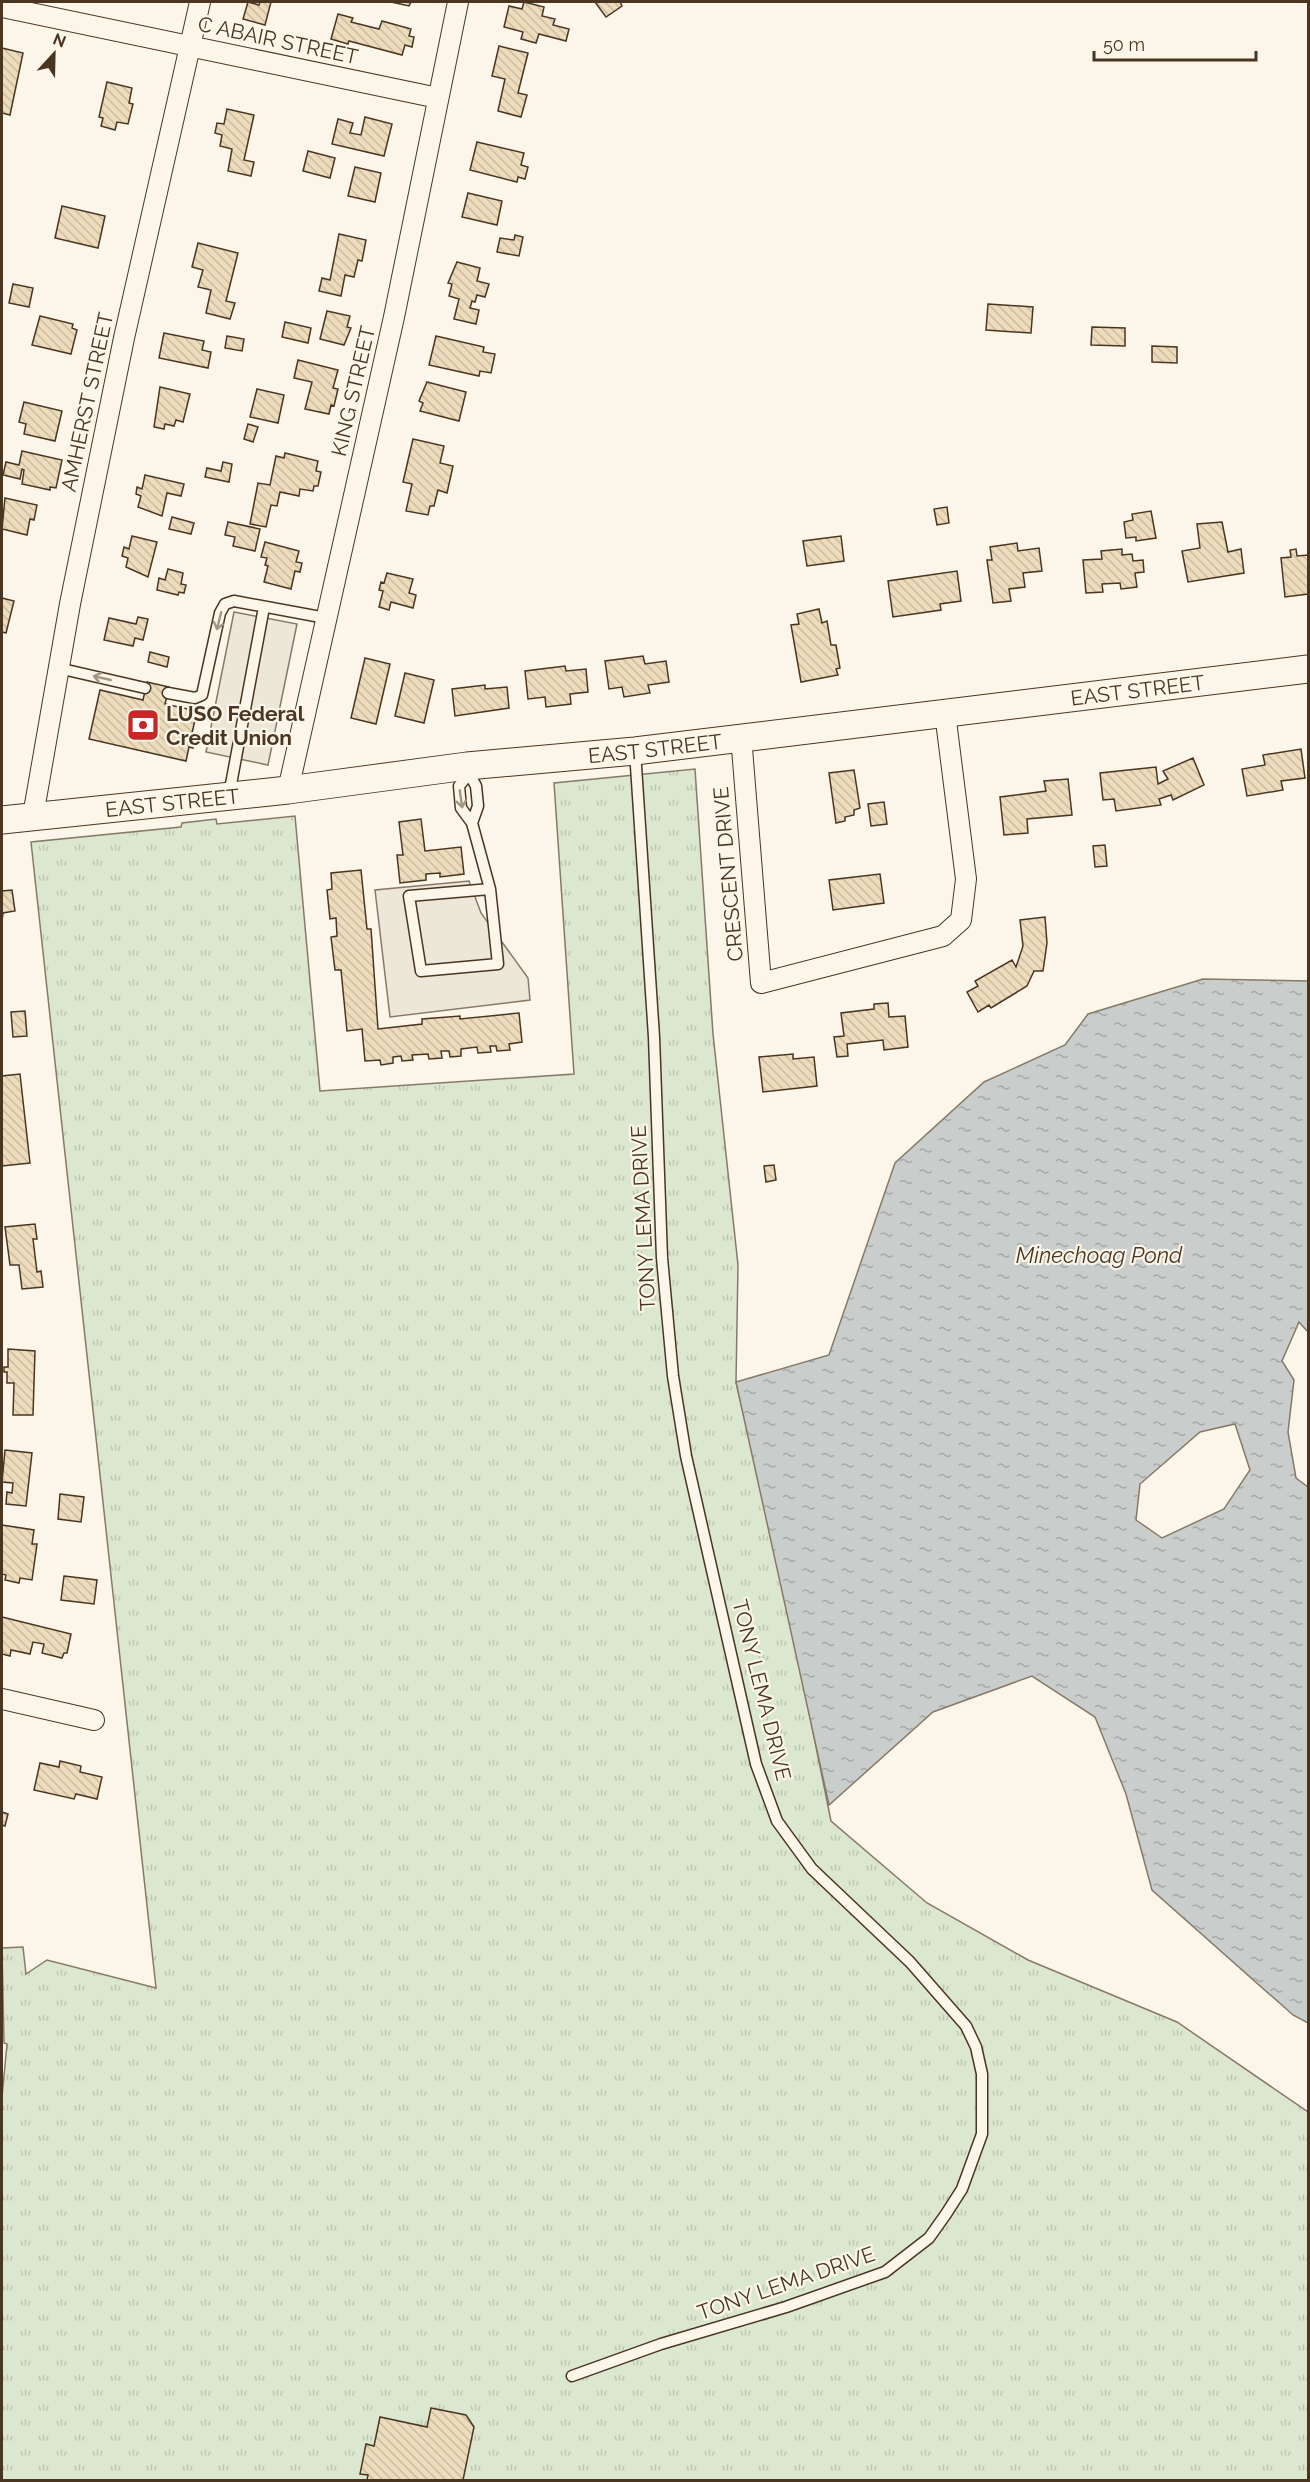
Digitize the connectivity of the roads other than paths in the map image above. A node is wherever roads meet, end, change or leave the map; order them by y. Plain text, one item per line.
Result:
1 (200, 2) edge
2 (458, 2) edge
3 (2, 7) edge
4 (191, 46) junction
5 (438, 98) junction
6 (264, 607) junction
7 (326, 618) junction
8 (58, 668) junction
9 (1308, 669) edge
10 (145, 688) dead end
11 (168, 693) dead end
12 (945, 713) junction
13 (741, 736) junction
14 (635, 751) junction
15 (467, 771) junction
16 (288, 790) junction
17 (229, 795) junction
18 (33, 816) junction
19 (2, 820) edge
20 (472, 823) junction
21 (490, 889) junction
22 (2, 1699) edge
23 (94, 1720) dead end
24 (572, 2376) dead end

1 - 4 street, AMHERST STREET
2 - 5 street, KING STREET
3 - 4 street, C ABAIR STREET
4 - 5 street, C ABAIR STREET
4 - 8 street, AMHERST STREET
5 - 7 street, KING STREET
6 - 7 lane
6 -> 11 lane
6 - 17 lane
7 - 16 street, KING STREET
10 -> 8 lane
8 - 18 street, AMHERST STREET
9 - 12 main road, EAST STREET
12 - 13 main road, EAST STREET
12 - 13 street, CRESCENT DRIVE
13 - 14 main road, EAST STREET
14 - 15 main road, EAST STREET
14 - 24 lane, TONY LEMA DRIVE
15 - 16 main road, EAST STREET
15 - 20 lane
15 -> 20 lane
16 - 17 main road, EAST STREET
17 - 18 main road, EAST STREET
18 - 19 main road, EAST STREET
20 - 21 lane
21 - 21 lane
22 - 23 street

